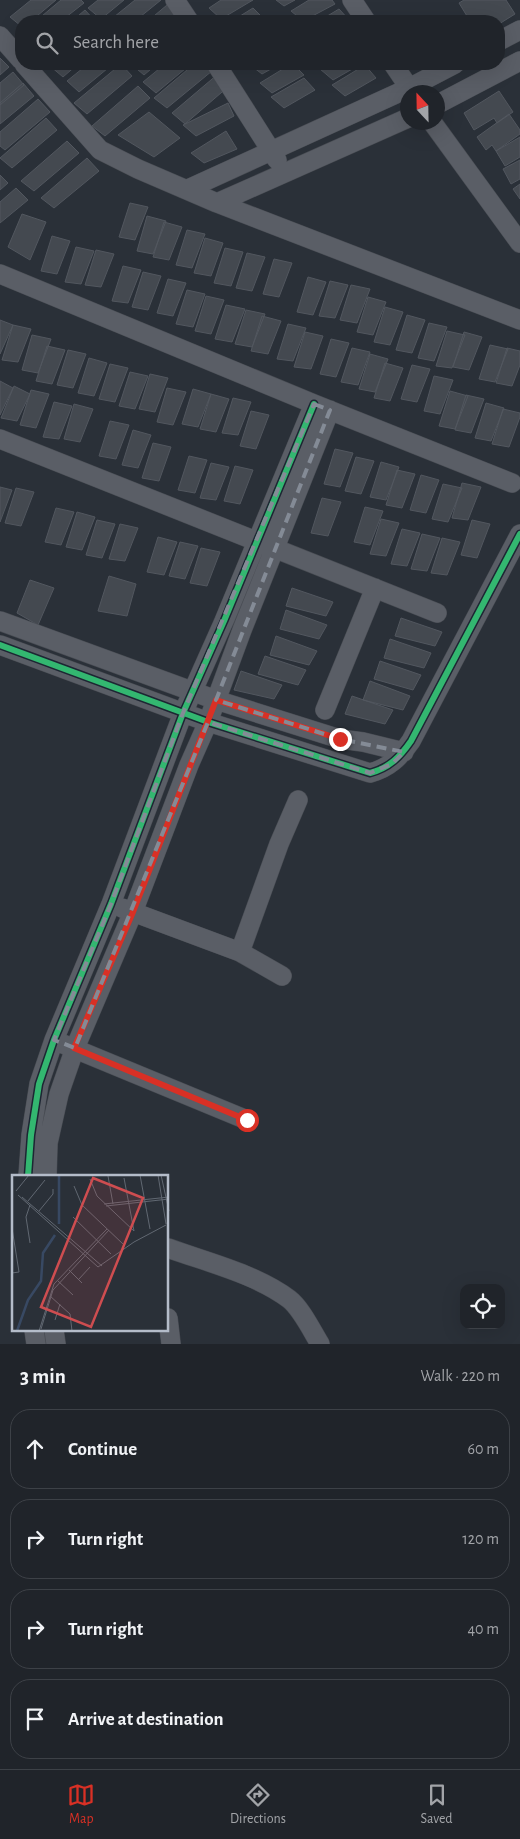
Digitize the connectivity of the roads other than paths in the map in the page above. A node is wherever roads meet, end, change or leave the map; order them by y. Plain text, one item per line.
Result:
1 (176, 0) edge
2 (352, 0) edge
3 (185, 15) edge
4 (362, 15) edge
5 (520, 30) edge
6 (0, 36) edge
7 (505, 38) edge
8 (15, 53) edge
9 (520, 61) edge
10 (505, 69) edge
11 (29, 70) edge
12 (220, 70) edge
13 (397, 70) edge
14 (445, 70) edge
15 (503, 70) edge
16 (407, 85) edge
17 (419, 85) edge
18 (400, 94) edge
19 (445, 100) edge
20 (400, 121) edge
21 (438, 130) edge
22 (272, 150) junction
23 (284, 172) junction
24 (188, 189) junction
25 (218, 203) junction
26 (520, 243) edge
27 (0, 274) edge
28 (520, 320) edge
29 (322, 407) junction
30 (0, 439) edge
31 (512, 483) dead end
32 (520, 534) edge
33 (257, 541) junction
34 (275, 549) junction
35 (375, 588) junction
36 (437, 613) dead end
37 (0, 621) edge
38 (224, 621) junction
39 (242, 630) junction
40 (0, 645) edge
41 (193, 692) junction
42 (216, 700) junction
43 (325, 710) dead end
44 (184, 713) junction
45 (208, 722) junction
46 (404, 752) junction
47 (298, 800) dead end
48 (111, 904) junction
49 (133, 912) junction
50 (240, 952) junction
51 (282, 976) dead end
52 (54, 1040) junction
53 (74, 1048) junction
54 (247, 1120) dead end
55 (28, 1175) edge
56 (47, 1175) edge
57 (169, 1248) edge
58 (169, 1327) edge
59 (171, 1344) edge
60 (320, 1344) edge

1 - 3 street
2 - 4 street
5 - 7 street
6 - 8 street
9 - 10 street
11 - 24 street
12 - 22 street
13 - 16 street
14 - 17 street
15 - 19 street
18 - 22 street
20 - 23 street
21 - 26 street
22 - 23 street
22 - 24 street
23 - 25 street
24 - 25 street
25 - 28 street
27 - 29 street
29 - 31 street
29 - 33 street
29 - 34 street
30 - 33 street
32 - 46 street
33 - 34 street
33 - 38 street
34 - 35 street
34 - 39 street
35 - 36 street
35 - 43 street
37 - 41 street
38 - 39 street
38 - 41 street
39 - 42 street
40 - 44 street
41 - 42 street
41 - 44 street
42 - 45 street
42 - 46 street
44 - 45 street
44 - 48 street
45 - 46 street
45 - 49 street
47 - 50 street
48 - 49 street
48 - 52 street
49 - 50 street
49 - 53 street
50 - 51 street
52 - 53 street
52 - 55 street
53 - 54 street
53 - 56 street
57 - 60 street
58 - 59 street

